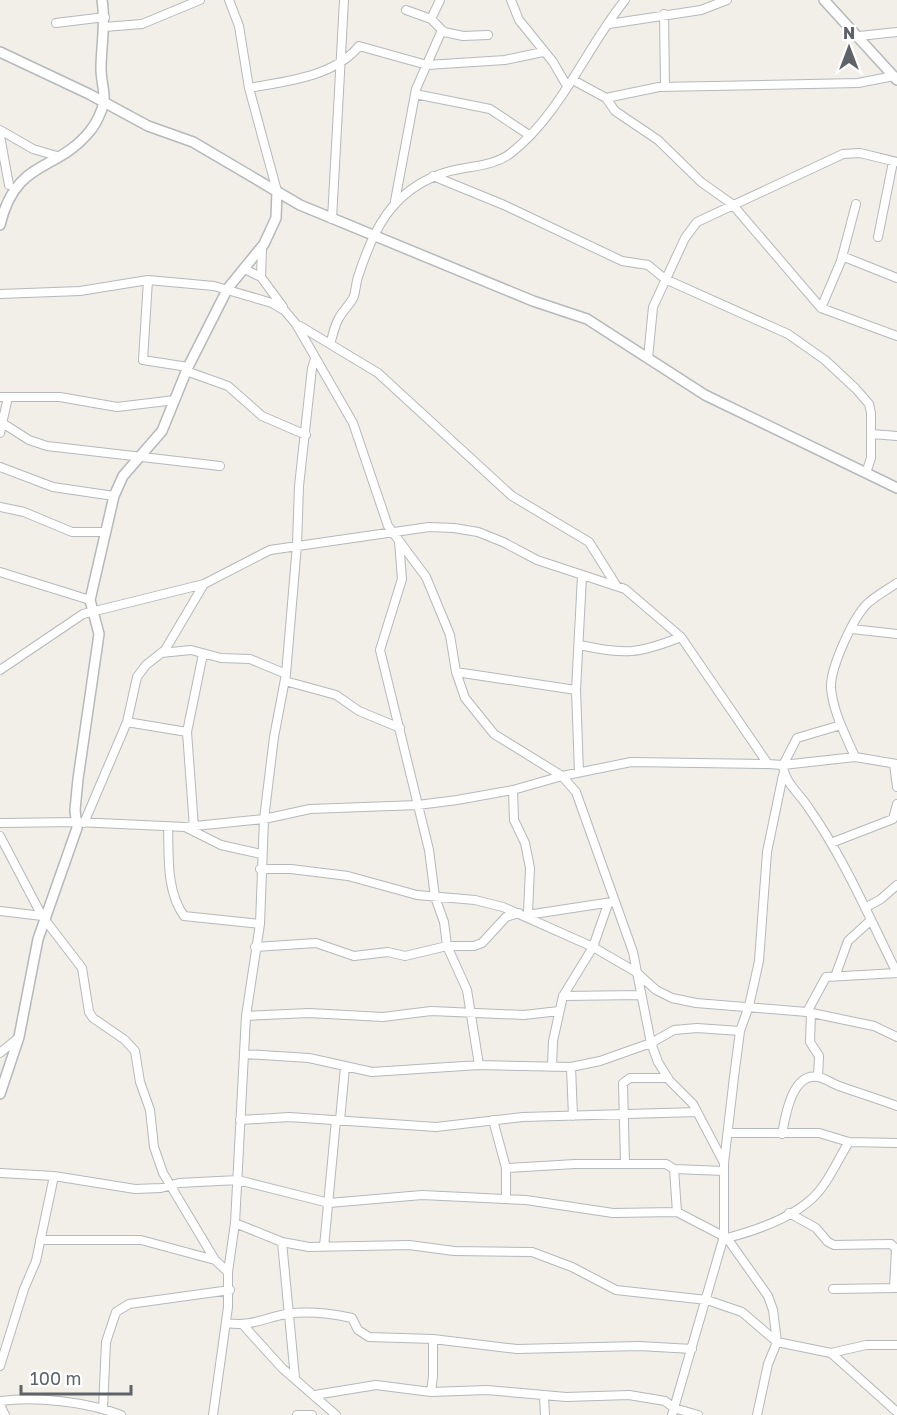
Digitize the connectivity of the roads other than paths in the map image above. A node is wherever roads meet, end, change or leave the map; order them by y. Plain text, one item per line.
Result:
1 (102, 0) edge
2 (200, 0) edge
3 (229, 0) edge
4 (344, 0) edge
5 (440, 0) edge
6 (511, 0) edge
7 (625, 0) edge
8 (727, 0) edge
9 (824, 0) edge
10 (406, 10) dead end
11 (664, 14) junction
12 (105, 17) junction
13 (431, 19) junction
14 (56, 22) dead end
15 (609, 24) junction
16 (104, 27) junction
17 (442, 30) junction
18 (897, 32) edge
19 (488, 35) dead end
20 (859, 36) junction
21 (0, 52) edge
22 (543, 52) junction
23 (340, 64) junction
24 (427, 65) junction
25 (896, 78) edge
26 (570, 82) junction
27 (665, 87) junction
28 (249, 88) junction
29 (415, 94) junction
30 (606, 98) junction
31 (104, 102) junction
32 (0, 130) edge
33 (529, 135) junction
34 (0, 136) edge
35 (57, 156) junction
36 (895, 162) edge
37 (433, 176) junction
38 (13, 185) junction
39 (0, 186) edge
40 (277, 191) junction
41 (395, 202) junction
42 (732, 204) junction
43 (856, 204) dead end
44 (2, 206) edge
45 (332, 219) junction
46 (0, 225) edge
47 (373, 235) junction
48 (878, 237) dead end
49 (262, 248) junction
50 (842, 256) junction
51 (244, 269) junction
52 (261, 277) junction
53 (897, 278) edge
54 (665, 279) junction
55 (148, 280) junction
56 (228, 288) junction
57 (0, 294) edge
58 (821, 308) junction
59 (285, 311) junction
60 (296, 324) junction
61 (897, 336) edge
62 (330, 344) junction
63 (648, 358) junction
64 (315, 360) junction
65 (187, 369) junction
66 (4, 397) edge
67 (175, 400) junction
68 (4, 424) junction
69 (0, 433) edge
70 (872, 434) junction
71 (306, 435) junction
72 (897, 436) edge
73 (138, 458) junction
74 (220, 466) dead end
75 (0, 467) edge
76 (866, 473) junction
77 (897, 488) edge
78 (114, 496) junction
79 (0, 507) edge
80 (105, 532) junction
81 (394, 532) junction
82 (399, 541) junction
83 (297, 545) junction
84 (605, 565) junction
85 (0, 572) edge
86 (582, 576) junction
87 (596, 578) junction
88 (897, 583) edge
89 (204, 584) junction
90 (616, 585) junction
91 (90, 600) junction
92 (92, 610) junction
93 (852, 629) junction
94 (897, 633) edge
95 (681, 637) junction
96 (580, 645) junction
97 (161, 653) junction
98 (203, 654) junction
99 (0, 670) edge
100 (456, 672) junction
101 (285, 677) junction
102 (576, 690) junction
103 (127, 722) junction
104 (841, 725) junction
105 (400, 728) junction
106 (186, 732) junction
107 (855, 757) junction
108 (768, 764) junction
109 (895, 764) edge
110 (783, 765) junction
111 (579, 772) junction
112 (783, 775) junction
113 (562, 776) junction
114 (897, 787) edge
115 (513, 790) junction
116 (897, 804) edge
117 (418, 805) junction
118 (264, 819) junction
119 (81, 822) junction
120 (0, 823) edge
121 (194, 826) junction
122 (168, 827) junction
123 (185, 828) junction
124 (0, 836) edge
125 (831, 843) junction
126 (261, 854) junction
127 (260, 869) junction
128 (897, 885) edge
129 (435, 897) junction
130 (611, 902) junction
131 (865, 908) junction
132 (0, 911) edge
133 (524, 914) junction
134 (44, 919) junction
135 (871, 920) junction
136 (260, 924) junction
137 (447, 946) junction
138 (255, 947) junction
139 (593, 947) junction
140 (636, 972) junction
141 (897, 973) edge
142 (836, 974) junction
143 (641, 995) junction
144 (563, 996) junction
145 (749, 1006) junction
146 (559, 1011) junction
147 (471, 1012) junction
148 (809, 1012) junction
149 (246, 1016) junction
150 (740, 1031) junction
151 (19, 1037) junction
152 (897, 1037) edge
153 (651, 1043) junction
154 (0, 1053) edge
155 (243, 1054) junction
156 (479, 1065) junction
157 (345, 1067) junction
158 (552, 1067) junction
159 (571, 1067) junction
160 (818, 1077) junction
161 (668, 1078) junction
162 (0, 1094) edge
163 (897, 1106) edge
164 (697, 1112) junction
165 (625, 1114) junction
166 (573, 1116) junction
167 (240, 1120) junction
168 (338, 1120) junction
169 (493, 1120) junction
170 (728, 1133) junction
171 (782, 1134) junction
172 (849, 1142) junction
173 (897, 1143) edge
174 (625, 1164) junction
175 (724, 1167) junction
176 (506, 1168) junction
177 (674, 1169) junction
178 (0, 1173) edge
179 (54, 1176) junction
180 (238, 1180) junction
181 (170, 1184) junction
182 (506, 1199) junction
183 (329, 1203) junction
184 (678, 1212) junction
185 (789, 1213) junction
186 (235, 1223) junction
187 (725, 1237) junction
188 (40, 1240) junction
189 (282, 1242) junction
190 (324, 1247) junction
191 (897, 1249) edge
192 (215, 1260) junction
193 (228, 1272) junction
194 (896, 1288) edge
195 (833, 1289) dead end
196 (230, 1290) junction
197 (707, 1300) junction
198 (289, 1314) junction
199 (227, 1323) junction
200 (244, 1326) junction
201 (433, 1339) junction
202 (777, 1342) junction
203 (897, 1345) edge
204 (692, 1349) junction
205 (831, 1353) junction
206 (0, 1366) edge
207 (295, 1378) junction
208 (431, 1392) junction
209 (315, 1395) junction
210 (544, 1396) junction
211 (0, 1403) edge
212 (103, 1408) junction
213 (673, 1412) edge
214 (897, 1412) edge
215 (5, 1415) edge
216 (121, 1415) edge
217 (213, 1415) edge
218 (297, 1415) edge
219 (312, 1415) edge
220 (336, 1415) edge
221 (545, 1415) edge
222 (698, 1415) edge
223 (757, 1415) edge

1 - 12 street
2 - 16 street
3 - 28 street
4 - 23 street
5 - 13 street
6 - 22 street
7 - 15 street
8 - 11 street
9 - 20 street
10 - 13 street
11 - 15 street
11 - 27 street
12 - 14 street
12 - 16 street
13 - 17 street
15 - 26 street
16 - 31 street
17 - 19 street
17 - 24 street
18 - 20 street
20 - 25 street
21 - 31 street
22 - 24 street
22 - 26 street
23 - 24 street
23 - 28 street
23 - 45 street
24 - 29 street
25 - 27 street
26 - 30 street
26 - 33 street
27 - 30 street
28 - 40 street
29 - 33 street
29 - 41 street
30 - 42 street
31 - 35 street
31 - 40 street
32 - 35 street
33 - 37 street
34 - 38 street
35 - 38 street
36 - 42 street
36 - 48 street
37 - 41 street
37 - 54 street
38 - 39 street
38 - 44 street
40 - 45 street
40 - 49 street
41 - 47 street
42 - 54 street
42 - 58 street
43 - 50 street
44 - 46 street
45 - 47 street
47 - 62 street
47 - 63 street
49 - 51 street
49 - 52 street
50 - 53 street
50 - 58 street
51 - 52 street
51 - 56 street
52 - 59 street
54 - 63 street
54 - 70 street
55 - 56 street
55 - 57 street
55 - 65 street
56 - 59 street
56 - 65 street
58 - 61 street
59 - 60 street
60 - 62 street
60 - 64 street
62 - 84 street
63 - 76 street
64 - 71 street
64 - 81 street
65 - 67 street
65 - 71 street
66 - 67 street
66 - 68 street
67 - 73 street
68 - 69 street
68 - 73 street
70 - 72 street
70 - 76 street
71 - 83 street
73 - 74 street
73 - 78 street
75 - 78 street
76 - 77 street
78 - 80 street
79 - 80 street
80 - 91 street
81 - 82 street
81 - 83 street
81 - 86 street
82 - 100 street
82 - 105 street
83 - 89 street
83 - 101 street
84 - 87 street
84 - 90 street
85 - 91 street
86 - 87 street
86 - 96 street
87 - 90 street
88 - 93 street
89 - 92 street
89 - 97 street
90 - 95 street
91 - 92 street
92 - 99 street
92 - 119 street
93 - 94 street
93 - 104 street
95 - 96 street
95 - 108 street
96 - 102 street
97 - 98 street
97 - 103 street
98 - 101 street
98 - 106 street
100 - 102 street
100 - 113 street
101 - 105 street
101 - 118 street
102 - 111 street
103 - 106 street
103 - 119 street
104 - 107 street
104 - 110 street
105 - 117 street
106 - 121 street
107 - 109 street
107 - 110 street
108 - 110 street
108 - 111 street
109 - 114 street
110 - 112 street
111 - 113 street
112 - 125 street
112 - 145 street
113 - 115 street
113 - 130 street
115 - 117 street
115 - 133 street
116 - 125 street
117 - 118 street
117 - 129 street
118 - 121 street
118 - 126 street
119 - 120 street
119 - 122 street
119 - 134 street
121 - 123 street
122 - 123 street
122 - 136 street
123 - 126 street
124 - 134 street
125 - 131 street
126 - 127 street
127 - 129 street
127 - 136 street
128 - 131 street
129 - 133 street
129 - 137 street
130 - 133 street
130 - 139 street
130 - 140 street
131 - 135 street
132 - 134 street
133 - 137 street
133 - 139 street
134 - 151 street
134 - 181 street
135 - 141 street
135 - 142 street
136 - 138 street
137 - 138 street
137 - 147 street
138 - 149 street
139 - 140 street
139 - 144 street
140 - 143 street
140 - 145 street
141 - 142 street
142 - 148 street
143 - 144 street
143 - 153 street
144 - 146 street
145 - 148 street
145 - 150 street
146 - 147 street
146 - 158 street
147 - 149 street
147 - 156 street
148 - 152 street
148 - 160 street
149 - 155 street
150 - 153 street
150 - 170 street
151 - 154 street
151 - 162 street
153 - 159 street
153 - 161 street
155 - 157 street
155 - 167 street
156 - 157 street
156 - 158 street
157 - 168 street
158 - 159 street
159 - 166 street
160 - 163 street
160 - 171 street
161 - 164 street
161 - 165 street
164 - 165 street
164 - 175 street
165 - 166 street
165 - 174 street
166 - 169 street
167 - 168 street
167 - 180 street
168 - 169 street
168 - 183 street
169 - 176 street
170 - 171 street
170 - 175 street
171 - 172 street
172 - 173 street
172 - 185 street
174 - 176 street
174 - 177 street
175 - 177 street
175 - 187 street
176 - 182 street
177 - 184 street
178 - 179 street
179 - 181 street
179 - 188 street
180 - 181 street
180 - 183 street
180 - 186 street
181 - 192 street
182 - 183 street
182 - 184 street
183 - 190 street
184 - 187 street
185 - 187 street
185 - 191 street
186 - 189 street
186 - 193 street
187 - 197 street
187 - 202 street
188 - 192 street
188 - 206 street
189 - 190 street
189 - 198 street
190 - 197 street
191 - 194 street
192 - 193 street
193 - 196 street
194 - 195 street
196 - 199 street
196 - 212 street
197 - 202 street
197 - 204 street
198 - 200 street
198 - 201 street
198 - 207 street
199 - 200 street
199 - 217 street
200 - 207 street
201 - 204 street
201 - 208 street
202 - 205 street
202 - 223 street
203 - 205 street
204 - 213 street
205 - 214 street
207 - 209 street
208 - 209 street
208 - 210 street
209 - 220 street
210 - 213 street
210 - 221 street
211 - 212 street
211 - 215 street
212 - 216 street
213 - 222 street
218 - 219 street

